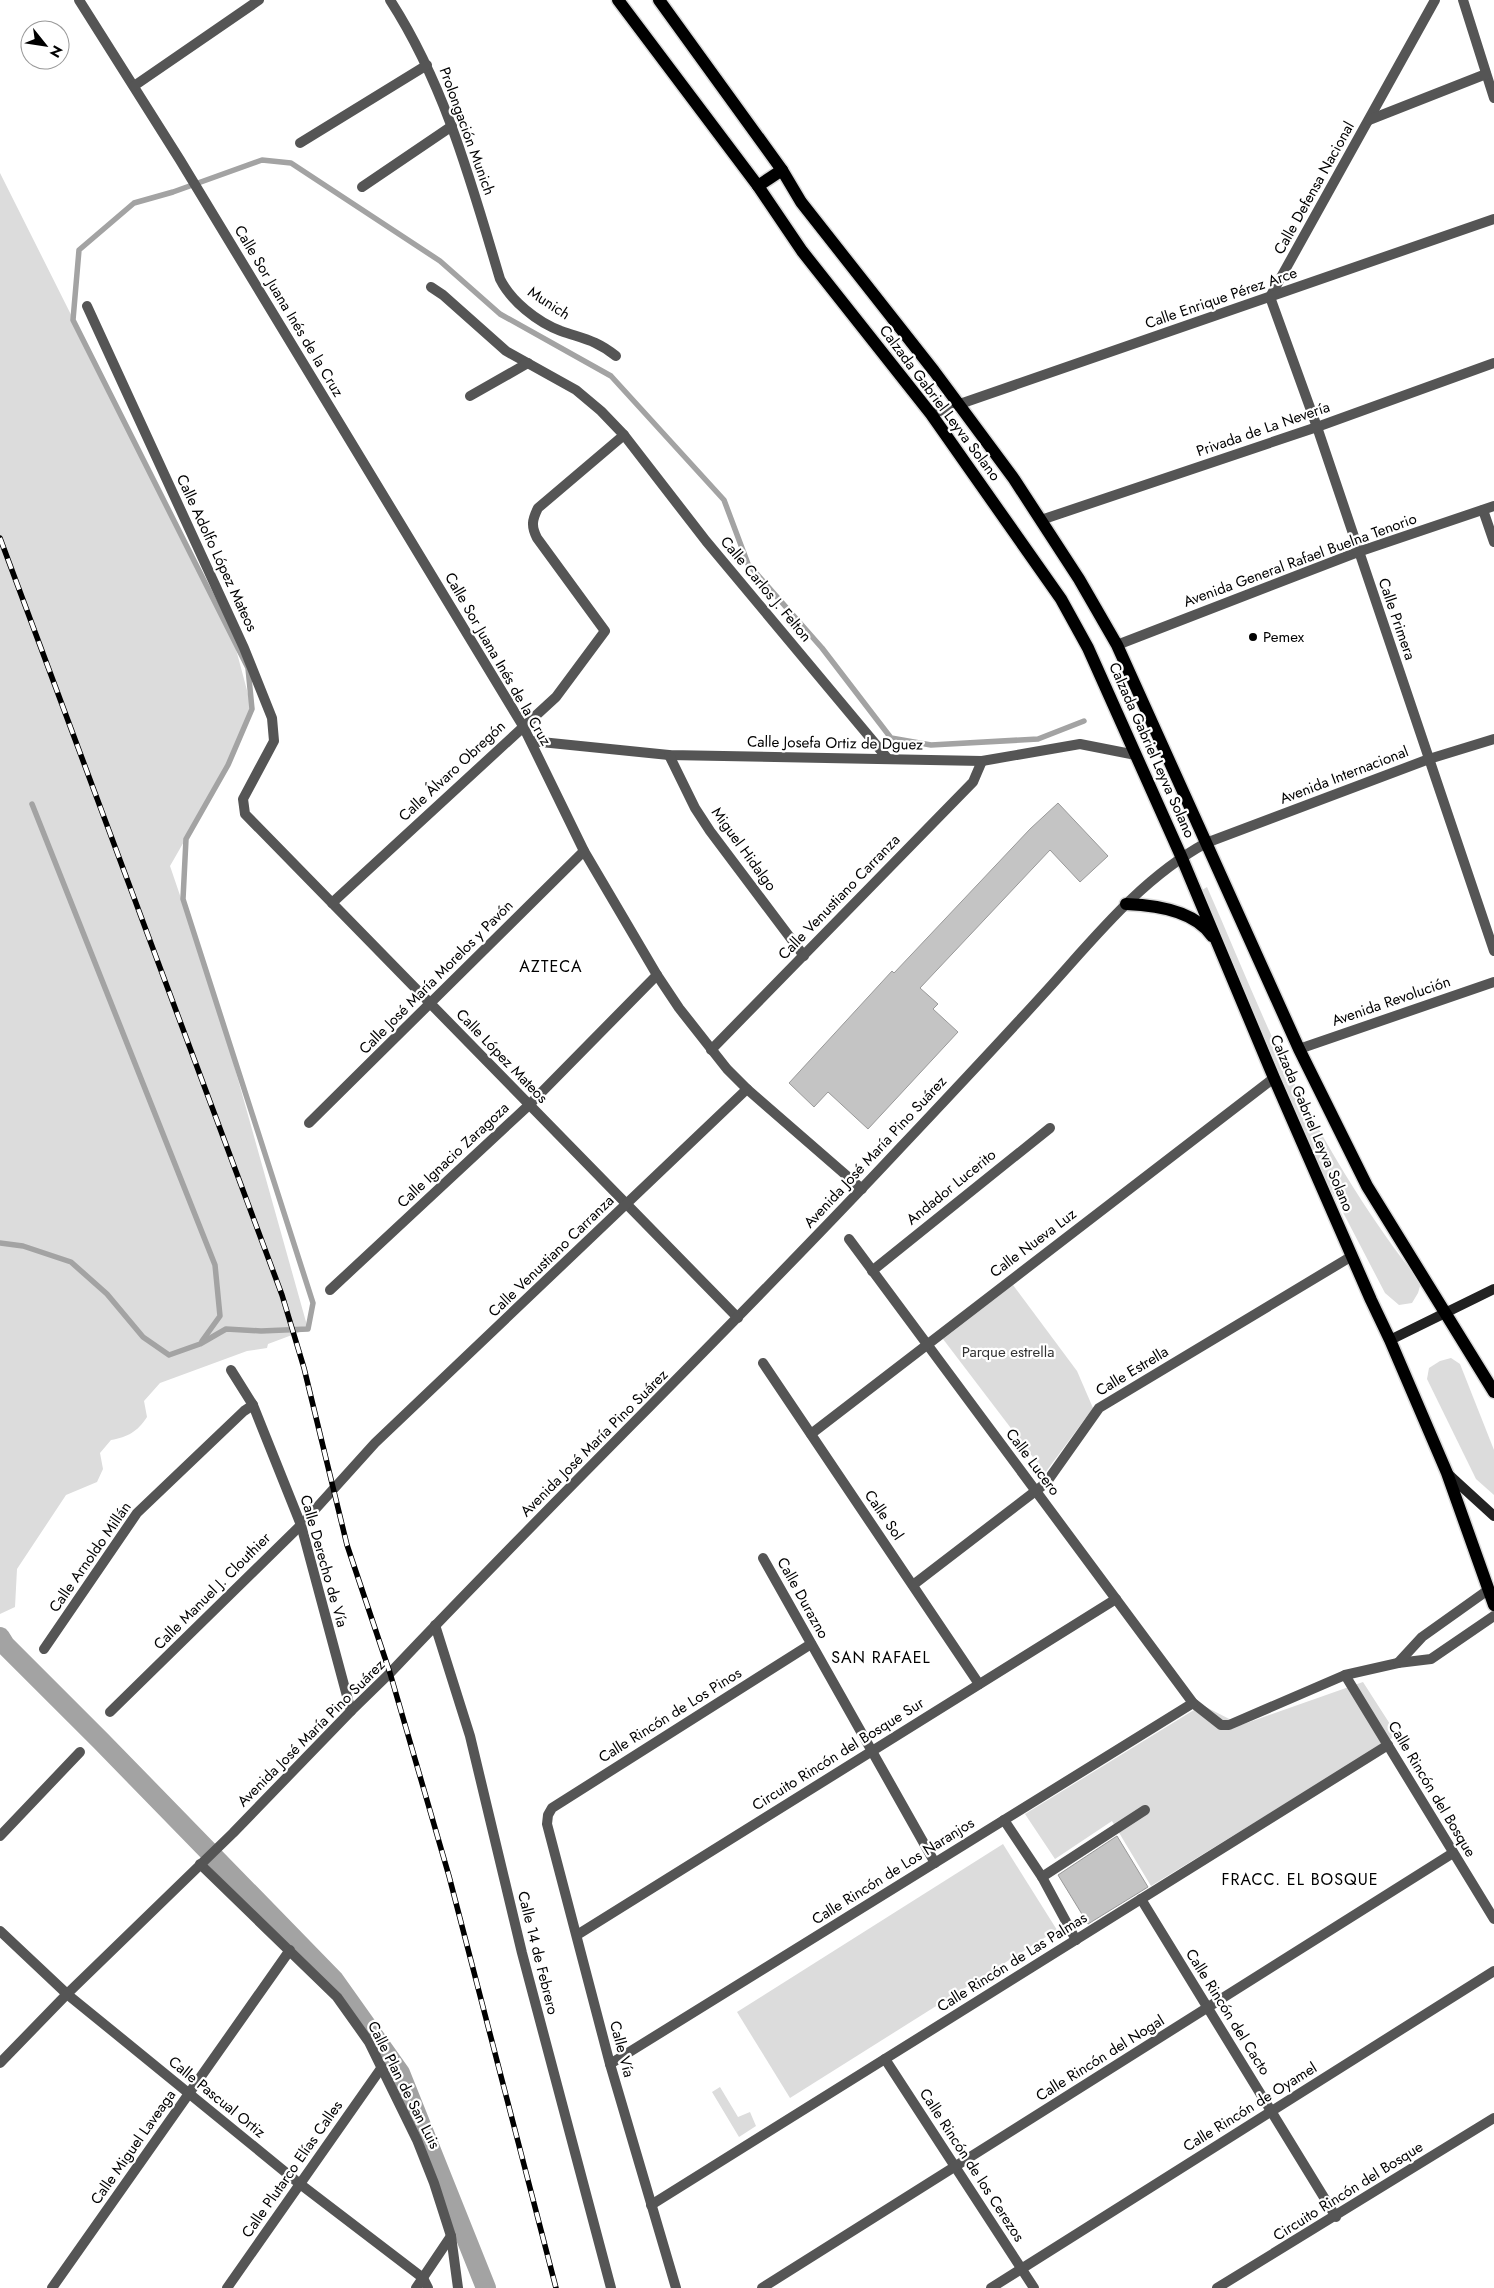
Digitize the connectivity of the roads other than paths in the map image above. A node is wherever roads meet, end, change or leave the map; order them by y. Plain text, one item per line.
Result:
1 (79, 0) edge
2 (259, 0) edge
3 (390, 0) edge
4 (618, 0) edge
5 (659, 0) edge
6 (1435, 0) edge
7 (1463, 0) edge
8 (427, 65) junction
9 (1486, 74) junction
10 (134, 86) junction
11 (1494, 98) edge
12 (1369, 120) junction
13 (452, 126) junction
14 (300, 143) dead end
15 (782, 170) junction
16 (758, 186) junction
17 (362, 187) dead end
18 (1494, 219) edge
19 (500, 279) joint
20 (431, 287) dead end
21 (1270, 297) junction
22 (87, 306) dead end
23 (616, 356) dead end
24 (528, 363) junction
25 (1494, 363) edge
26 (470, 396) dead end
27 (959, 404) junction
28 (932, 414) junction
29 (1317, 427) junction
30 (624, 435) junction
31 (1494, 506) edge
32 (1483, 510) junction
33 (1041, 520) junction
34 (1494, 542) edge
35 (1358, 552) junction
36 (1117, 645) junction
37 (523, 726) junction
38 (1494, 739) edge
39 (532, 741) junction
40 (669, 755) junction
41 (1136, 755) junction
42 (888, 759) junction
43 (1429, 759) junction
44 (982, 761) junction
45 (245, 814) joint
46 (1206, 843) junction
47 (584, 851) junction
48 (1182, 856) junction
49 (332, 903) junction
50 (1126, 904) junction
51 (1219, 946) junction
52 (1494, 951) edge
53 (804, 956) junction
54 (657, 975) junction
55 (1494, 982) edge
56 (430, 1004) junction
57 (1299, 1049) junction
58 (711, 1050) junction
59 (1274, 1078) junction
60 (747, 1089) junction
61 (529, 1105) junction
62 (309, 1123) dead end
63 (1050, 1128) dead end
64 (862, 1189) junction
65 (627, 1204) junction
66 (849, 1239) dead end
67 (1352, 1256) junction
68 (872, 1270) junction
69 (1494, 1289) edge
70 (330, 1290) dead end
71 (1447, 1314) junction
72 (738, 1318) junction
73 (1390, 1340) junction
74 (926, 1344) junction
75 (763, 1363) dead end
76 (231, 1370) dead end
77 (1494, 1392) edge
78 (253, 1405) junction
79 (810, 1434) junction
80 (1447, 1473) junction
81 (333, 1490) joint
82 (1036, 1491) junction
83 (1494, 1516) edge
84 (301, 1525) junction
85 (763, 1558) dead end
86 (913, 1585) junction
87 (1488, 1590) junction
88 (1116, 1599) junction
89 (1494, 1605) edge
90 (1494, 1616) edge
91 (436, 1625) junction
92 (811, 1644) junction
93 (44, 1649) dead end
94 (1398, 1663) junction
95 (1344, 1675) junction
96 (979, 1684) junction
97 (1193, 1703) junction
98 (351, 1711) junction
99 (110, 1712) dead end
100 (1388, 1745) junction
101 (872, 1751) junction
102 (80, 1752) dead end
103 (1145, 1810) dead end
104 (548, 1815) joint
105 (1004, 1820) junction
106 (0, 1836) edge
107 (1454, 1853) junction
108 (203, 1861) junction
109 (935, 1863) junction
110 (1042, 1877) junction
111 (1141, 1899) junction
112 (1494, 1919) edge
113 (0, 1931) edge
114 (577, 1935) junction
115 (1076, 1940) junction
116 (290, 1950) junction
117 (1494, 1971) edge
118 (67, 1994) junction
119 (1208, 2008) junction
120 (885, 2059) junction
121 (0, 2063) edge
122 (610, 2064) junction
123 (382, 2067) junction
124 (189, 2094) junction
125 (1271, 2112) junction
126 (1494, 2118) edge
127 (955, 2166) junction
128 (300, 2184) junction
129 (651, 2205) junction
130 (1336, 2217) junction
131 (452, 2236) junction
132 (1021, 2269) junction
133 (423, 2278) junction
134 (52, 2288) edge
135 (227, 2288) edge
136 (416, 2288) edge
137 (428, 2288) edge
138 (458, 2288) edge
139 (611, 2288) edge
140 (676, 2288) edge
141 (762, 2288) edge
142 (991, 2288) edge
143 (1034, 2288) edge
144 (1217, 2288) edge

1 - 10 street, Calle Sor Juana Inés de la Cruz
2 - 10 street
3 - 8 street, Prolongación Munich
4 - 16 main road, Calzada Gabriel Leyva Solano
5 - 15 main road, Calzada Gabriel Leyva Solano
6 - 12 street, Calle Defensa Nacional
7 - 9 street
8 - 13 street, Prolongación Munich
8 - 14 street
9 - 11 street
9 - 12 street, Calle Defensa Nacional
10 - 37 street, Calle Sor Juana Inés de la Cruz
12 - 21 street, Calle Defensa Nacional
13 - 17 street
13 - 19 street, Prolongación Munich
15 - 16 main road
15 - 27 main road, Calzada Gabriel Leyva Solano
16 - 28 main road, Calzada Gabriel Leyva Solano
18 - 21 street, Calle Enrique Pérez Arce
19 - 23 street, Munich
20 - 24 street, Calle Carlos J. Felton
21 - 27 street, Calle Enrique Pérez Arce
21 - 29 street, Calle Primera
22 - 45 street, Calle Adolfo López Mateos
24 - 26 street
24 - 30 street, Calle Carlos J. Felton
25 - 29 street, Privada de La Nevería
27 - 28 street, Calle Enrique Pérez Arce
27 - 33 main road, Calzada Gabriel Leyva Solano
28 - 41 main road, Calzada Gabriel Leyva Solano
29 - 33 street, Privada de La Nevería
29 - 35 street, Calle Primera
30 - 37 street, Calle Álvaro Obregón
30 - 42 street, Calle Carlos J. Felton
31 - 32 street, Avenida General Rafael Buelna Tenorio
32 - 34 street
32 - 35 street, Avenida General Rafael Buelna Tenorio
33 - 36 main road, Calzada Gabriel Leyva Solano
35 - 36 street, Avenida General Rafael Buelna Tenorio
35 - 43 street, Calle Primera
36 - 46 main road, Calzada Gabriel Leyva Solano
37 - 39 street, Calle Sor Juana Inés de la Cruz
37 - 49 street, Calle Álvaro Obregón
38 - 43 street, Avenida Internacional
39 - 40 street, Calle Josefa Ortiz de Dguez
39 - 47 street, Calle Sor Juana Inés de la Cruz
40 - 42 street, Calle Josefa Ortiz de Dguez
40 - 53 street, Miguel Hidalgo
41 - 44 street, Calle Josefa Ortiz de Dguez
41 - 48 main road, Calzada Gabriel Leyva Solano
42 - 44 street, Calle Josefa Ortiz de Dguez
43 - 46 street, Avenida Internacional
43 - 52 street, Calle Primera
44 - 53 street, Calle Venustiano Carranza
45 - 49 street, Calle López Mateos
46 - 48 street, Avenida José María Pino Suárez
46 - 57 main road, Calzada Gabriel Leyva Solano
47 - 54 street, Calle Sor Juana Inés de la Cruz
47 - 56 street, Calle José María Morelos y Pavón
48 - 50 street, Avenida José María Pino Suárez
48 - 51 main road, Calzada Gabriel Leyva Solano
49 - 56 street, Calle López Mateos
50 - 51 main road
50 - 64 street, Avenida José María Pino Suárez
51 - 59 main road, Calzada Gabriel Leyva Solano
53 - 58 street, Calle Venustiano Carranza
54 - 58 street, Calle Sor Juana Inés de la Cruz
54 - 61 street, Calle Ignacio Zaragoza
55 - 57 street, Avenida Revolución
56 - 61 street, Calle López Mateos
56 - 62 street, Calle José María Morelos y Pavón
57 - 71 main road, Calzada Gabriel Leyva Solano
58 - 60 street, Calle Sor Juana Inés de la Cruz
59 - 67 main road, Calzada Gabriel Leyva Solano
59 - 74 street, Calle Nueva Luz
60 - 64 street, Calle Sor Juana Inés de la Cruz
60 - 65 street, Calle Venustiano Carranza
61 - 65 street, Calle López Mateos
61 - 70 street, Calle Ignacio Zaragoza
63 - 68 street, Andador Lucerito
64 - 72 street, Avenida José María Pino Suárez
65 - 72 street, Calle López Mateos
65 - 81 street, Calle Venustiano Carranza
66 - 68 street, Calle Lucero
67 - 73 main road, Calzada Gabriel Leyva Solano
67 - 82 street, Calle Estrella
68 - 74 street, Calle Lucero
69 - 71 main road
71 - 73 main road
71 - 77 main road, Calzada Gabriel Leyva Solano
72 - 91 street, Avenida José María Pino Suárez
73 - 80 main road, Calzada Gabriel Leyva Solano
74 - 79 street, Calle Nueva Luz
74 - 82 street, Calle Lucero
75 - 79 street, Calle Sol
76 - 78 street, Calle Derecho de Vía
78 - 84 street, Calle Derecho de Vía
78 - 93 street, Calle Arnoldo Millán
79 - 86 street, Calle Sol
80 - 83 main road
80 - 87 main road, Calzada Gabriel Leyva Solano
81 - 84 street, Calle Manuel J. Clouthier
82 - 86 street, Calle Estrella
82 - 88 street, Calle Lucero
84 - 98 street, Calle Derecho de Vía
84 - 99 street, Calle Manuel J. Clouthier
85 - 92 street, Calle Durazno
86 - 96 street, Calle Sol
87 - 89 main road, Calzada Gabriel Leyva Solano
87 - 94 street
88 - 96 street, Circuito Rincón del Bosque Sur
88 - 97 street, Calle Lucero
90 - 94 street, Calle Lucero
91 - 98 street, Avenida José María Pino Suárez
91 - 139 street, Calle 14 de Febrero
92 - 101 street, Calle Durazno
92 - 104 street, Calle Rincón de Los Pinos
94 - 95 street, Calle Lucero
95 - 97 street, Calle Lucero
95 - 100 street, Calle Rincón del Bosque
96 - 101 street, Circuito Rincón del Bosque Sur
97 - 105 street, Calle Rincón de Los Naranjos
98 - 108 street, Avenida José María Pino Suárez
100 - 107 street, Calle Rincón del Bosque
100 - 111 street, Calle Rincón de Las Palmas
101 - 109 street, Calle Durazno
101 - 114 street, Circuito Rincón del Bosque Sur
102 - 106 street
103 - 110 street
104 - 114 street, Calle Vía
105 - 109 street, Calle Rincón de Los Naranjos
105 - 110 street
107 - 112 street, Calle Rincón del Bosque
107 - 119 street, Calle Rincón del Nogal
108 - 116 street, Calle Plan de San Luis
108 - 118 street, Avenida José María Pino Suárez
109 - 122 street, Calle Rincón de Los Naranjos
110 - 115 street
111 - 115 street, Calle Rincón de Las Palmas
111 - 119 street, Calle Rincón del Cacto
113 - 118 street, Calle Pascual Ortiz
114 - 122 street, Calle Vía
115 - 120 street, Calle Rincón de Las Palmas
116 - 123 street, Calle Plan de San Luis
116 - 124 street, Calle Miguel Laveaga
117 - 125 street, Calle Rincón de Oyamel
118 - 121 street, Avenida José María Pino Suárez
118 - 124 street, Calle Pascual Ortiz
119 - 125 street, Calle Rincón del Cacto
119 - 127 street, Calle Rincón del Nogal
120 - 127 street, Calle Rincón de los Cerezos
120 - 129 street, Calle Rincón de Las Palmas
122 - 129 street, Calle Vía
123 - 128 street, Calle Plutarco Elías Calles
123 - 131 street, Calle Plan de San Luis
124 - 128 street, Calle Pascual Ortiz
124 - 134 street, Calle Miguel Laveaga
125 - 130 street, Calle Rincón del Cacto
125 - 132 street, Calle Rincón de Oyamel
126 - 130 street, Circuito Rincón del Bosque
127 - 132 street, Calle Rincón de los Cerezos
127 - 141 street, Calle Rincón del Nogal
128 - 133 street, Calle Pascual Ortiz
128 - 135 street, Calle Plutarco Elías Calles
129 - 140 street, Calle Vía
130 - 144 street, Circuito Rincón del Bosque
131 - 133 street
131 - 138 street, Calle Plan de San Luis
132 - 142 street, Calle Rincón de Oyamel
132 - 143 street, Calle Rincón de los Cerezos
133 - 136 street
133 - 137 street

